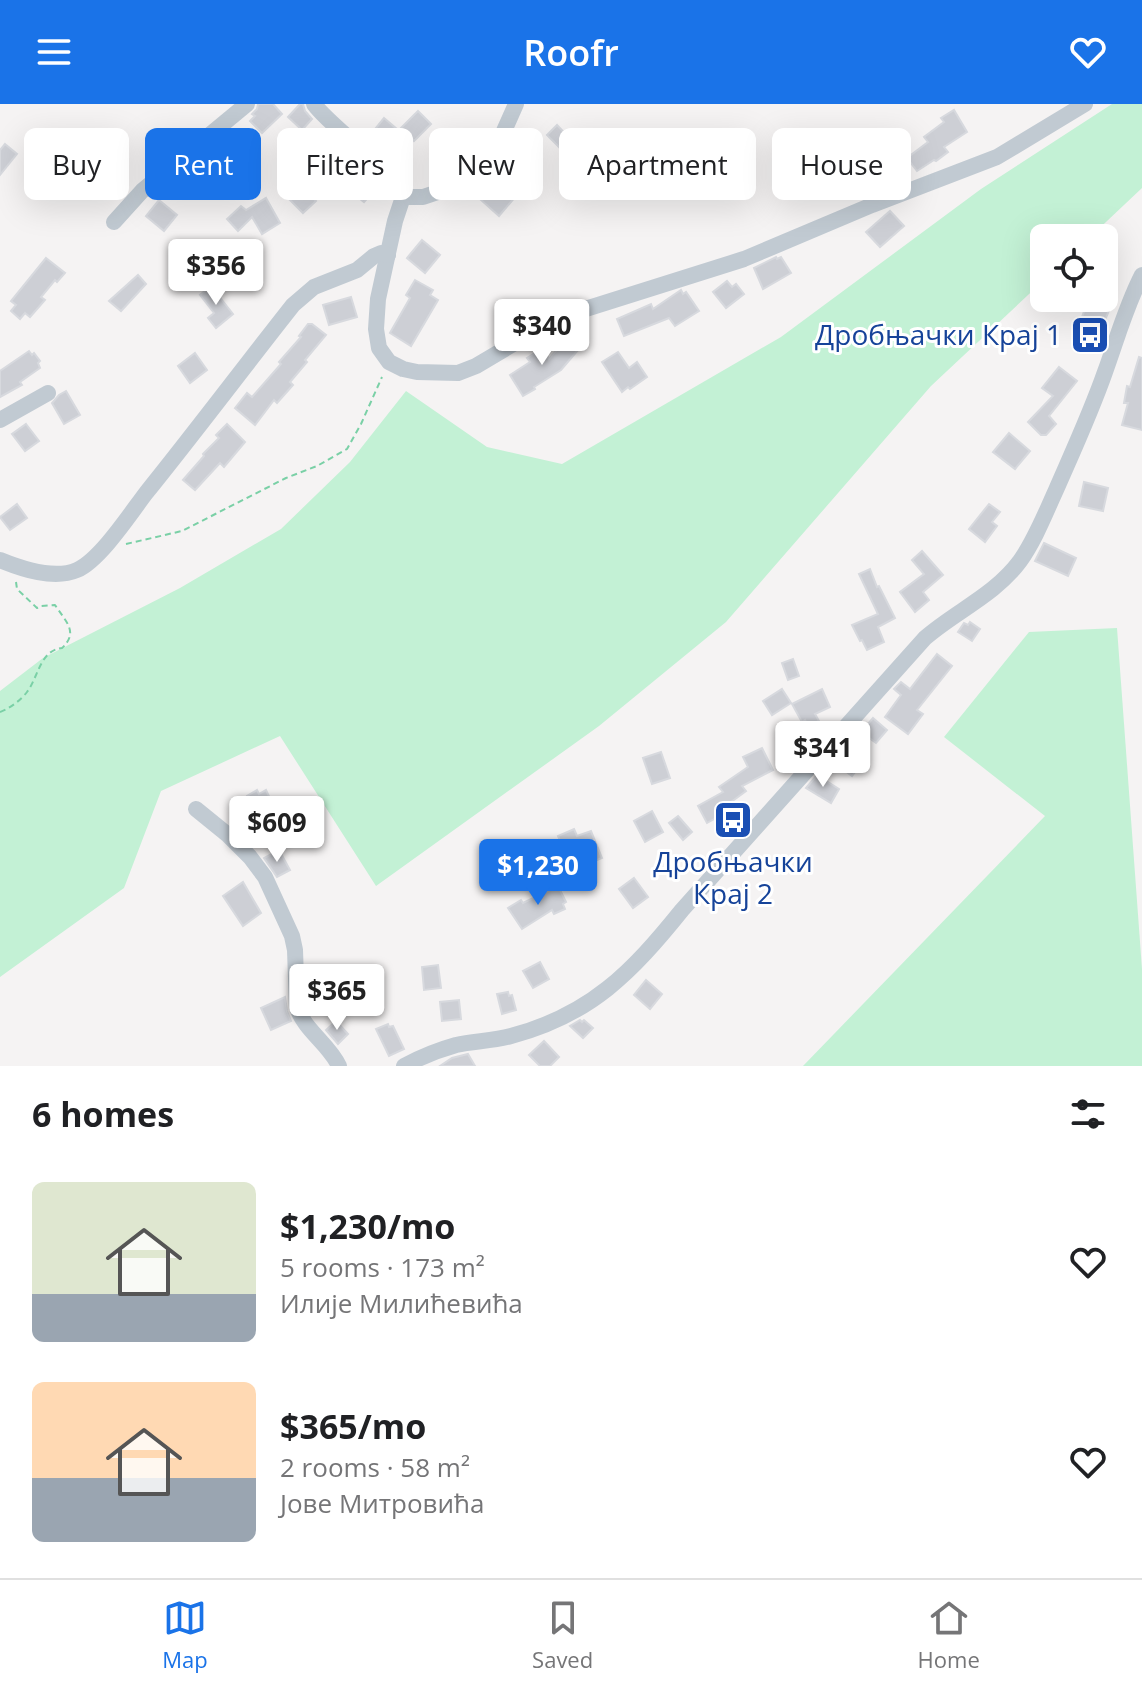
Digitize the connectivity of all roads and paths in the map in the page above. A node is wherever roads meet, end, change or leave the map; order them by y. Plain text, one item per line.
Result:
1 (247, 104) edge
2 (314, 104) edge
3 (516, 104) edge
4 (1085, 104) edge
5 (337, 128) edge
6 (413, 197) edge
7 (402, 200) edge
8 (114, 222) dead end
9 (388, 255) junction
10 (1142, 275) edge
11 (389, 362) junction
12 (48, 393) dead end
13 (0, 420) edge
14 (124, 545) dead end
15 (0, 560) edge
16 (19, 567) junction
17 (0, 712) edge
18 (196, 809) dead end
19 (339, 1066) edge
20 (404, 1066) edge

1 - 8 street
2 - 5 street
3 - 6 street
4 - 11 street
7 - 9 street
9 - 11 street
9 - 16 street
10 - 20 street
11 - 14 path
12 - 13 street
15 - 16 street
16 - 17 path
18 - 19 street

